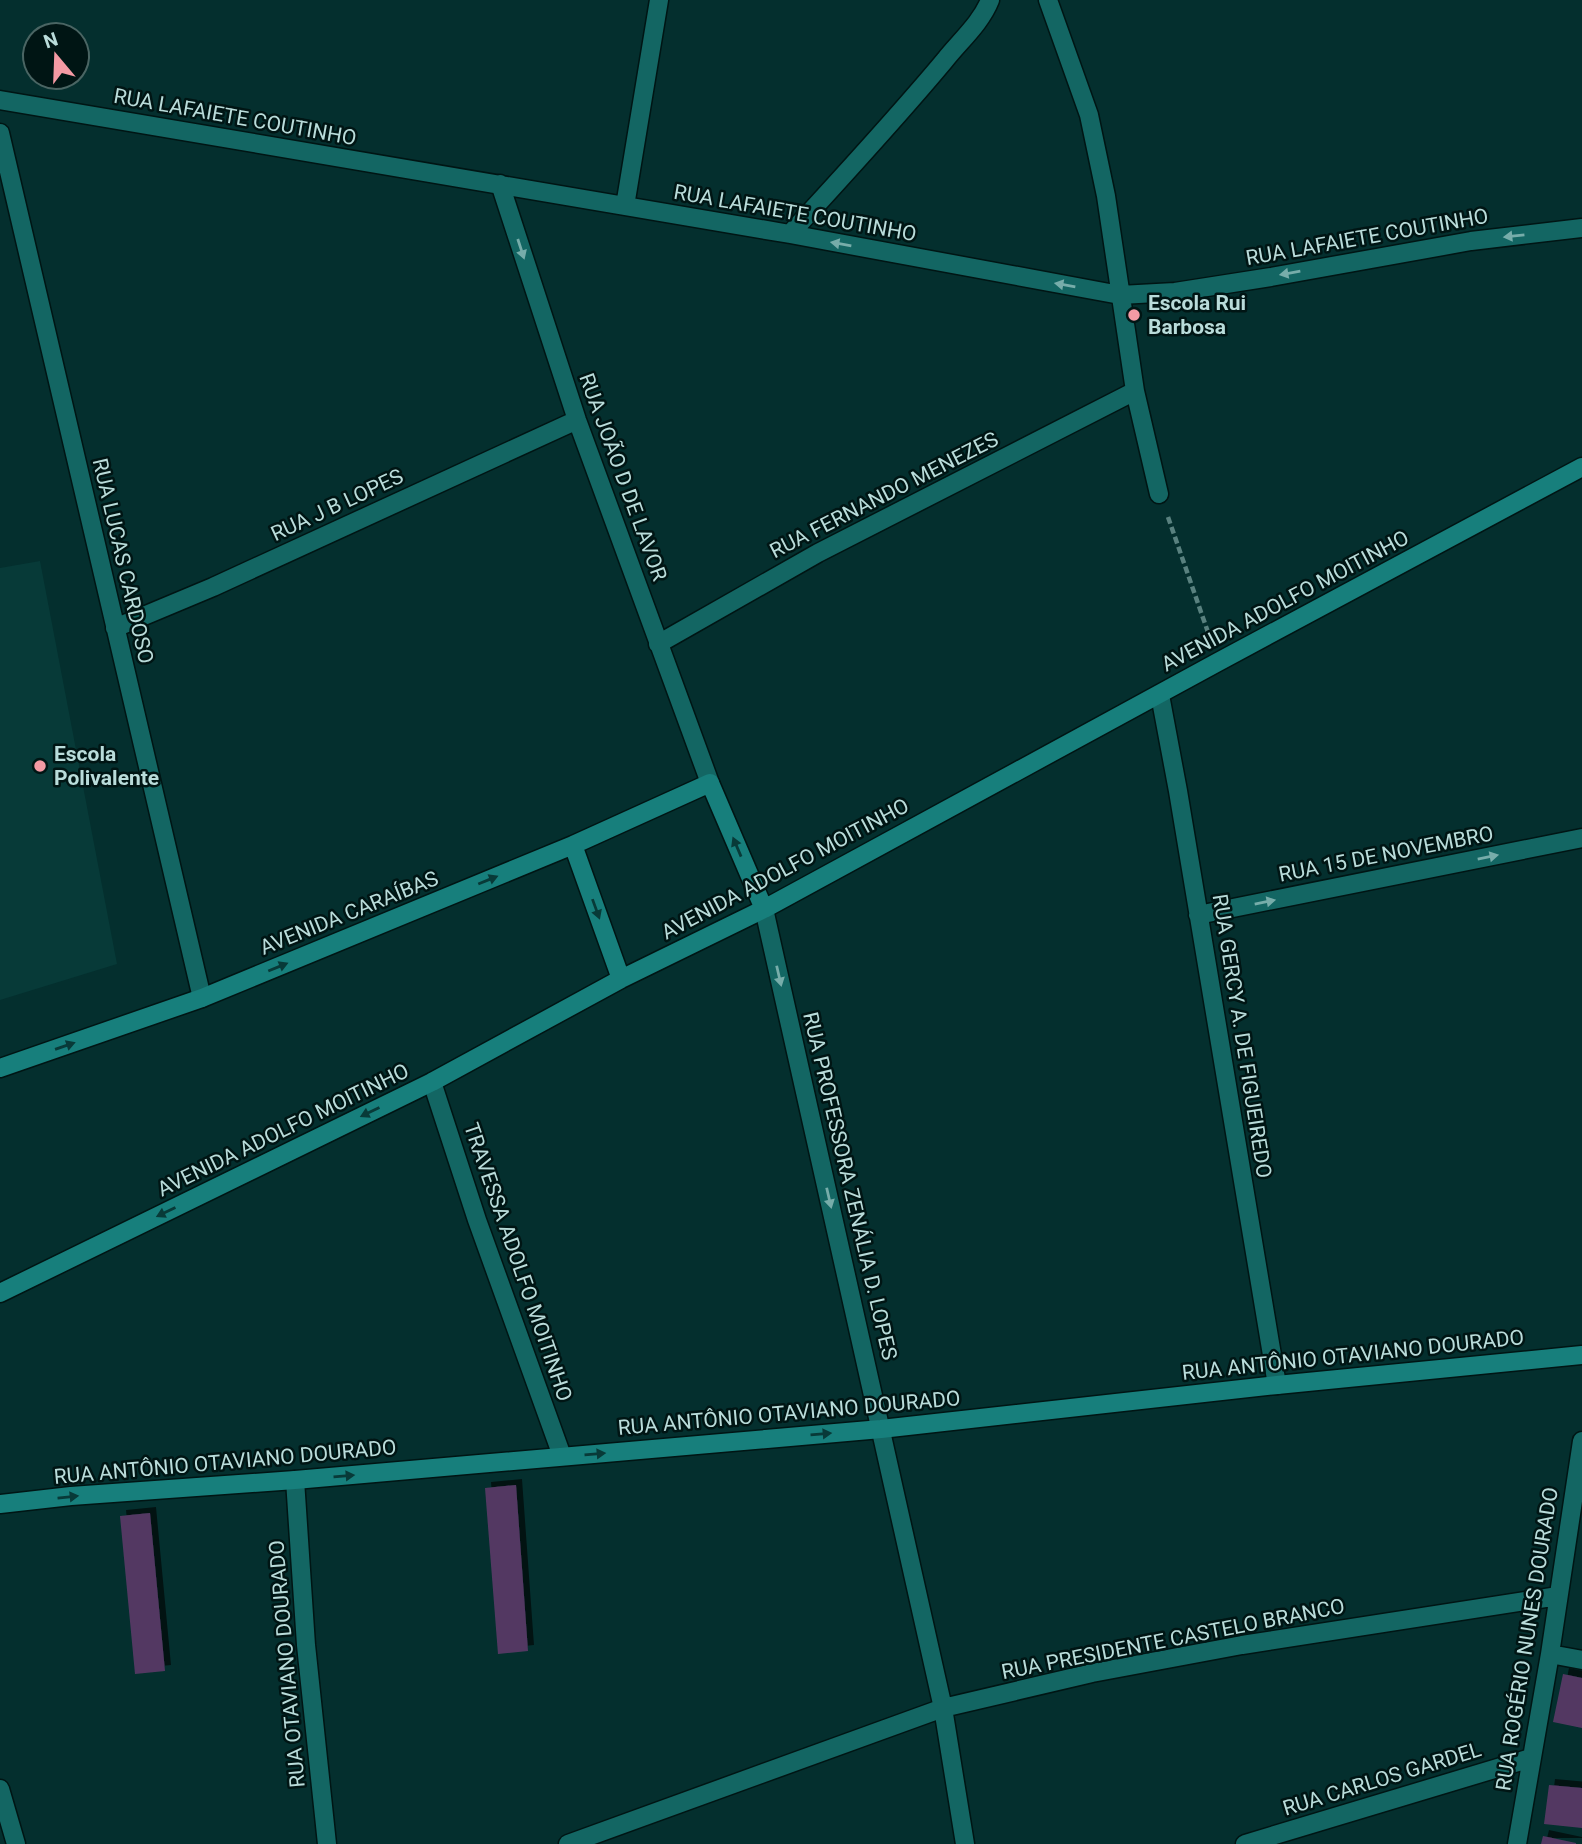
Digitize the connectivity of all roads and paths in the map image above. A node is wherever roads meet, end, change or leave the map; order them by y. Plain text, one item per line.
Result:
1 (659, 0) edge
2 (990, 0) edge
3 (1048, 0) edge
4 (0, 100) edge
5 (0, 133) edge
6 (500, 184) junction
7 (625, 206) junction
8 (1582, 228) edge
9 (790, 234) junction
10 (1120, 295) junction
11 (1135, 391) junction
12 (577, 420) junction
13 (1582, 467) edge
14 (1159, 494) joint
15 (115, 628) junction
16 (658, 644) junction
17 (1219, 662) junction
18 (1160, 695) junction
19 (710, 783) junction
20 (1582, 838) edge
21 (573, 845) junction
22 (764, 909) junction
23 (1198, 915) junction
24 (621, 979) junction
25 (202, 998) junction
26 (0, 1068) edge
27 (432, 1082) junction
28 (0, 1293) edge
29 (1582, 1356) edge
30 (1277, 1385) junction
31 (881, 1429) junction
32 (1582, 1441) edge
33 (562, 1456) junction
34 (295, 1480) junction
35 (0, 1504) edge
36 (1558, 1596) junction
37 (1550, 1654) junction
38 (1582, 1660) edge
39 (943, 1708) junction
40 (1531, 1758) junction
41 (0, 1789) edge
42 (16, 1844) edge
43 (327, 1844) edge
44 (568, 1844) edge
45 (965, 1844) edge
46 (1245, 1844) edge
47 (1517, 1844) edge

1 - 7 street
2 - 9 street
3 - 10 street
4 - 6 street, RUA LAFAIETE COUTINHO
5 - 15 street, RUA LUCAS CARDOSO
6 - 7 street, RUA LAFAIETE COUTINHO
6 -> 12 street, RUA JOÃO D DE LAVOR
7 - 9 street, RUA LAFAIETE COUTINHO
8 -> 10 street, RUA LAFAIETE COUTINHO
10 -> 9 street, RUA LAFAIETE COUTINHO
10 - 11 street
11 - 14 street
11 - 16 street, RUA FERNANDO MENEZES
12 - 15 street, RUA J B LOPES
12 - 16 street, RUA JOÃO D DE LAVOR
13 - 17 main road, AVENIDA ADOLFO MOITINHO
14 - 17 path
15 - 25 street, RUA LUCAS CARDOSO
16 - 19 street, RUA JOÃO D DE LAVOR
17 - 18 main road, AVENIDA ADOLFO MOITINHO
18 - 22 main road, AVENIDA ADOLFO MOITINHO
18 - 23 street, RUA GERCY A. DE FIGUEIREDO
19 - 21 main road, AVENIDA CARAÍBAS
22 -> 19 main road
23 -> 20 street, RUA 15 DE NOVEMBRO
21 -> 24 main road
25 -> 21 main road, AVENIDA CARAÍBAS
22 - 24 main road, AVENIDA ADOLFO MOITINHO
22 -> 31 street, RUA PROFESSORA ZENÁLIA D. LOPES
23 - 30 street, RUA GERCY A. DE FIGUEIREDO
24 - 27 main road, AVENIDA ADOLFO MOITINHO
26 -> 25 main road, AVENIDA CARAÍBAS
27 -> 28 main road, AVENIDA ADOLFO MOITINHO
27 - 33 street, TRAVESSA ADOLFO MOITINHO
29 - 30 main road, RUA ANTÔNIO OTAVIANO DOURADO
30 - 31 main road, RUA ANTÔNIO OTAVIANO DOURADO
33 -> 31 main road, RUA ANTÔNIO OTAVIANO DOURADO
31 - 39 street, RUA PROFESSORA ZENÁLIA D. LOPES
32 - 36 street, RUA ROGÉRIO NUNES DOURADO
34 -> 33 main road, RUA ANTÔNIO OTAVIANO DOURADO
35 -> 34 main road, RUA ANTÔNIO OTAVIANO DOURADO
34 - 43 street, RUA OTAVIANO DOURADO
36 - 37 street, RUA ROGÉRIO NUNES DOURADO
36 - 39 street, RUA PRESIDENTE CASTELO BRANCO
37 - 38 street
37 - 40 street, RUA ROGÉRIO NUNES DOURADO
39 - 44 street, RUA PRESIDENTE CASTELO BRANCO
39 - 45 street, RUA PROFESSORA ZENÁLIA D. LOPES
40 - 46 street, RUA CARLOS GARDEL
40 - 47 street, RUA ROGÉRIO NUNES DOURADO
41 - 42 street

